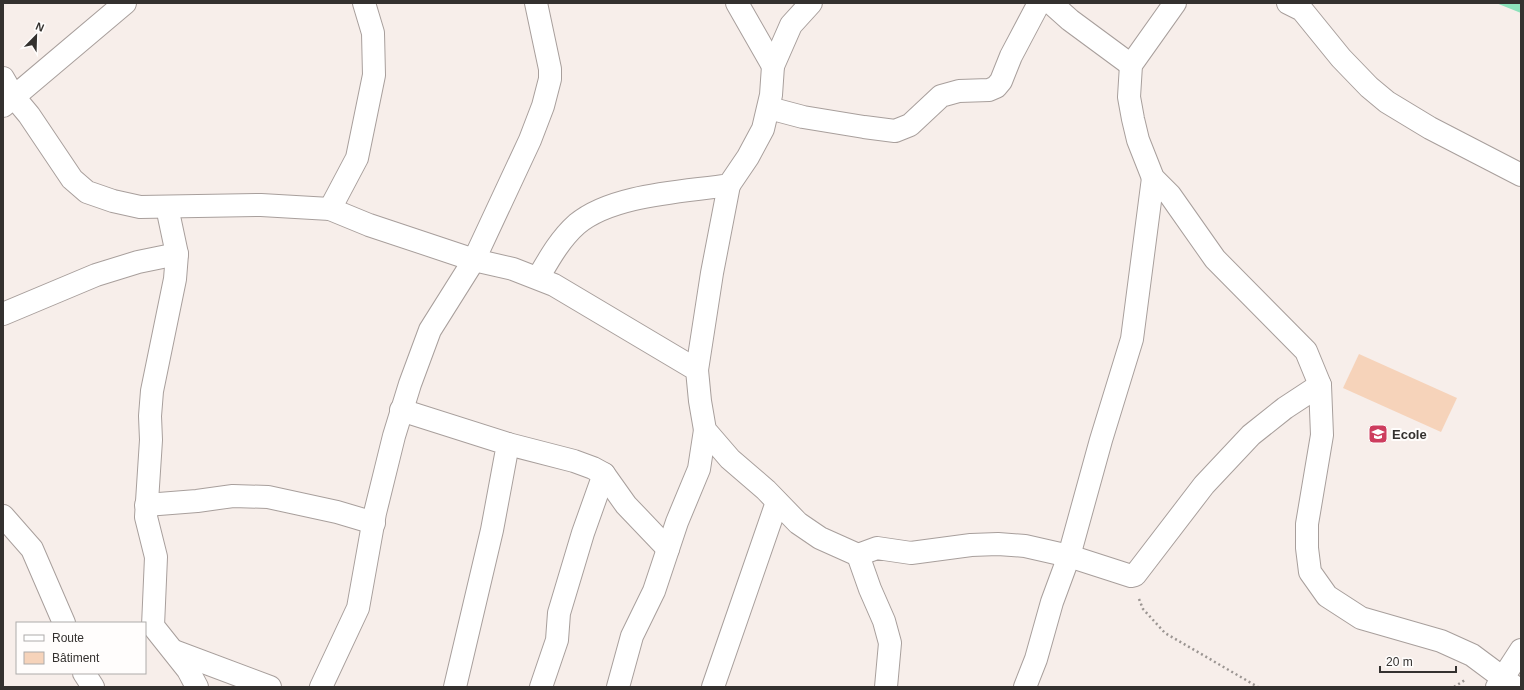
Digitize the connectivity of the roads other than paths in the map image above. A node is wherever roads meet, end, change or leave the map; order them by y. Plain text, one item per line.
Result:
1 (125, 3) edge
2 (364, 3) edge
3 (536, 3) edge
4 (737, 3) edge
5 (811, 3) edge
6 (1039, 3) edge
7 (1051, 3) edge
8 (1175, 3) edge
9 (1288, 3) edge
10 (1131, 65) junction
11 (773, 66) junction
12 (3, 78) edge
13 (8, 102) edge
14 (769, 108) junction
15 (1521, 175) edge
16 (1153, 178) junction
17 (729, 185) junction
18 (167, 207) junction
19 (330, 209) junction
20 (177, 254) junction
21 (474, 260) junction
22 (538, 278) junction
23 (3, 314) edge
24 (697, 370) junction
25 (1320, 386) junction
26 (401, 410) junction
27 (705, 430) junction
28 (508, 444) junction
29 (604, 474) junction
30 (777, 502) junction
31 (146, 504) junction
32 (3, 516) edge
33 (374, 523) junction
34 (668, 549) junction
35 (858, 555) junction
36 (1069, 556) junction
37 (64, 622) edge
38 (1521, 650) edge
39 (173, 651) junction
40 (1505, 684) edge
41 (197, 687) edge
42 (270, 687) edge
43 (321, 687) edge
44 (455, 687) edge
45 (542, 687) edge
46 (618, 687) edge
47 (713, 687) edge
48 (886, 687) edge
49 (1024, 687) edge

1 - 13 street
2 - 19 street
3 - 21 street
4 - 11 street
5 - 11 street
6 - 14 street
7 - 10 street
8 - 10 street
9 - 15 street
10 - 16 street
11 - 14 street
12 - 13 street
13 - 18 street
14 - 17 street
16 - 25 street
16 - 36 street
17 - 22 street
17 - 24 street
18 - 19 street
18 - 20 street
19 - 21 street
20 - 23 street
20 - 31 street
21 - 22 street
21 - 26 street
22 - 24 street
24 - 27 street
25 - 36 street
25 - 40 street
26 - 28 street
26 - 33 street
27 - 30 street
27 - 34 street
28 - 29 street
28 - 44 street
29 - 34 street
29 - 45 street
30 - 35 street
30 - 47 street
31 - 33 street
31 - 39 street
32 - 37 street
33 - 43 street
34 - 46 street
35 - 36 street
35 - 48 street
36 - 49 street
38 - 40 street
39 - 41 street
39 - 42 street

